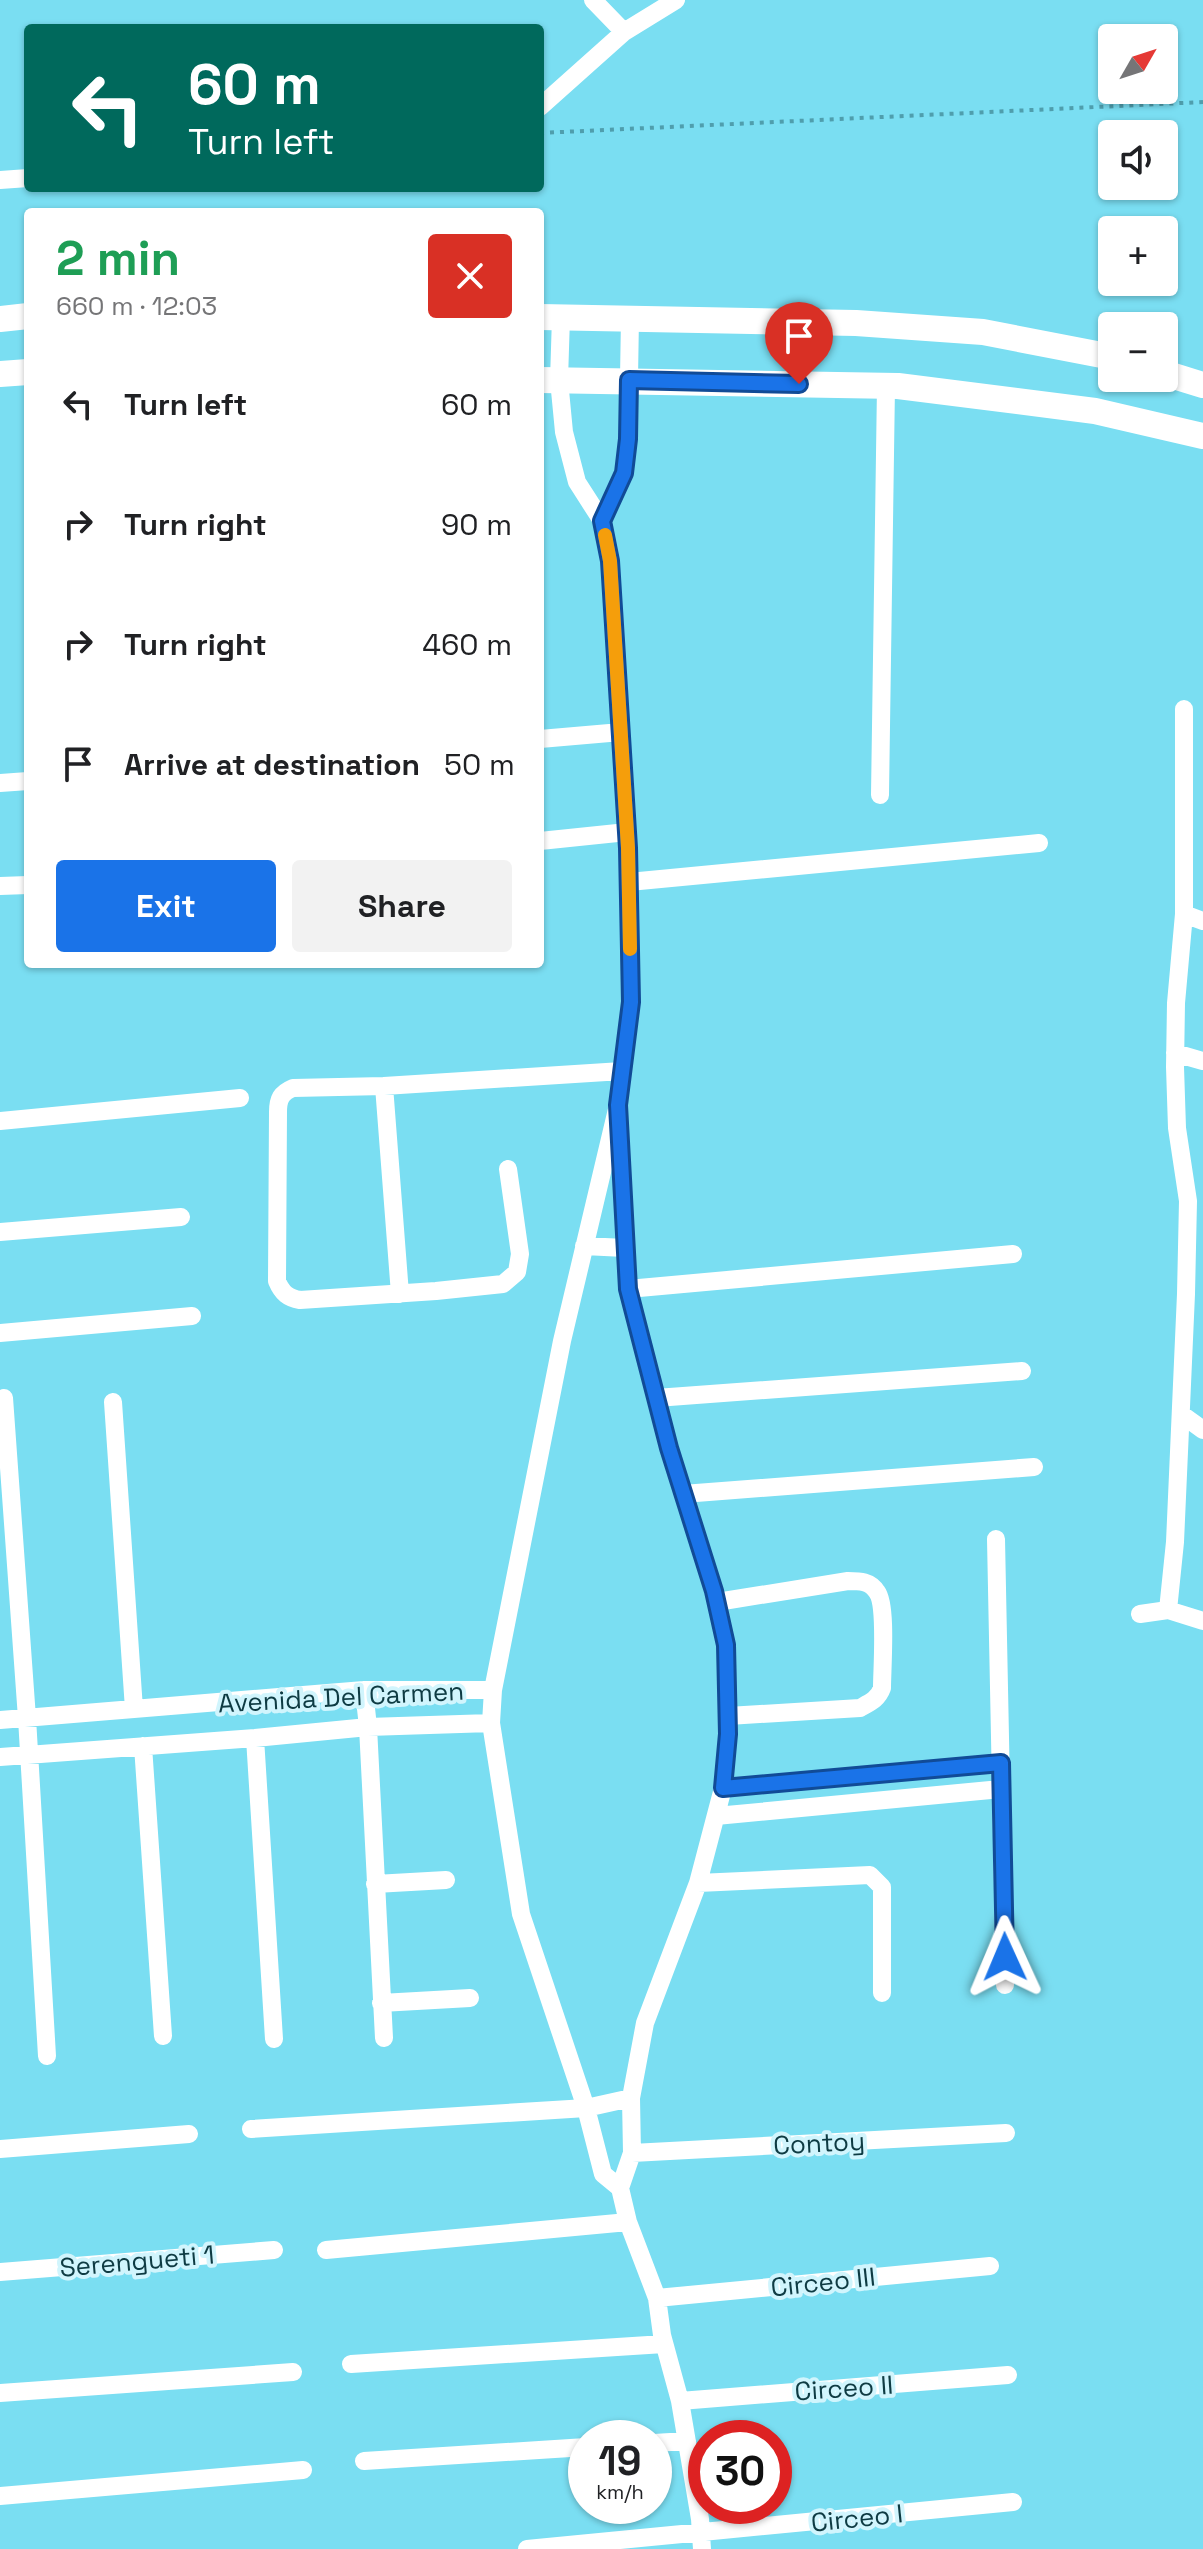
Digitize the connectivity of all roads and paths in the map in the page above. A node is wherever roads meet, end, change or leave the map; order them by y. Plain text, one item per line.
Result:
1 (593, 0) edge
2 (676, 0) edge
3 (624, 32) junction
4 (1203, 102) edge
5 (544, 103) edge
6 (544, 133) edge
7 (24, 178) edge
8 (0, 180) edge
9 (24, 316) edge
10 (550, 317) edge
11 (630, 317) junction
12 (0, 319) edge
13 (1098, 354) edge
14 (24, 372) edge
15 (0, 374) edge
16 (1178, 377) edge
17 (550, 380) edge
18 (629, 380) junction
19 (1203, 385) edge
20 (886, 386) junction
21 (1203, 436) edge
22 (602, 521) junction
23 (1184, 709) dead end
24 (621, 732) junction
25 (544, 739) edge
26 (1184, 742) junction
27 (1203, 749) edge
28 (24, 781) edge
29 (0, 783) edge
30 (880, 795) dead end
31 (627, 832) junction
32 (544, 841) edge
33 (1039, 843) dead end
34 (629, 882) junction
35 (24, 885) edge
36 (0, 886) edge
37 (1184, 914) junction
38 (1203, 921) edge
39 (1175, 1053) junction
40 (1203, 1061) edge
41 (622, 1071) junction
42 (384, 1086) junction
43 (240, 1098) dead end
44 (618, 1105) junction
45 (0, 1121) edge
46 (508, 1169) dead end
47 (181, 1217) dead end
48 (0, 1232) edge
49 (1195, 1245) edge
50 (584, 1246) junction
51 (625, 1248) junction
52 (1013, 1254) dead end
53 (628, 1289) junction
54 (400, 1294) junction
55 (192, 1316) dead end
56 (0, 1333) edge
57 (1022, 1371) dead end
58 (4, 1398) dead end
59 (656, 1398) junction
60 (113, 1402) dead end
61 (1181, 1414) junction
62 (1203, 1430) edge
63 (1034, 1467) dead end
64 (683, 1494) junction
65 (996, 1539) dead end
66 (717, 1602) junction
67 (1168, 1610) junction
68 (1140, 1614) dead end
69 (1203, 1621) edge
70 (364, 1690) junction
71 (493, 1690) junction
72 (134, 1709) junction
73 (728, 1716) junction
74 (27, 1718) junction
75 (0, 1720) edge
76 (491, 1723) junction
77 (368, 1727) junction
78 (255, 1738) junction
79 (143, 1746) junction
80 (29, 1755) junction
81 (0, 1757) edge
82 (1001, 1763) junction
83 (723, 1788) junction
84 (1001, 1789) junction
85 (716, 1816) junction
86 (446, 1880) dead end
87 (698, 1883) junction
88 (375, 1884) junction
89 (1005, 1985) dead end
90 (882, 1993) dead end
91 (470, 1998) dead end
92 (381, 2003) junction
93 (163, 2036) dead end
94 (384, 2038) dead end
95 (274, 2039) dead end
96 (47, 2056) dead end
97 (631, 2098) junction
98 (586, 2108) junction
99 (251, 2129) dead end
100 (1006, 2133) dead end
101 (189, 2134) dead end
102 (0, 2149) edge
103 (632, 2153) junction
104 (620, 2188) junction
105 (628, 2222) junction
106 (274, 2250) dead end
107 (326, 2250) dead end
108 (990, 2266) dead end
109 (0, 2272) edge
110 (657, 2298) junction
111 (664, 2344) junction
112 (351, 2364) dead end
113 (293, 2372) dead end
114 (1008, 2375) dead end
115 (0, 2393) edge
116 (680, 2401) junction
117 (687, 2441) junction
118 (672, 2442) edge
119 (568, 2448) edge
120 (364, 2461) dead end
121 (303, 2470) dead end
122 (0, 2496) edge
123 (1013, 2502) dead end
124 (702, 2542) edge
125 (527, 2549) edge

1 - 3 street
2 - 3 street
3 - 5 street
4 - 6 path
7 - 8 street
9 - 12 main road
10 - 11 main road
10 - 17 street
11 - 13 main road
11 - 18 street
14 - 15 main road
16 - 19 main road
17 - 18 main road
17 - 22 street
18 - 20 main road
18 - 22 street
20 - 21 main road
20 - 30 street
22 - 24 street
23 - 26 street
24 - 25 street
24 - 31 street
26 - 27 street
26 - 37 street
28 - 29 street
31 - 32 street
31 - 34 street
33 - 34 street
34 - 41 street
35 - 36 street
37 - 38 street
37 - 39 street
39 - 40 street
39 - 49 street
41 - 42 street
41 - 44 street
42 - 54 street
42 - 54 street
43 - 45 street
44 - 50 street
44 - 51 street
46 - 54 street
47 - 48 street
49 - 61 street
50 - 51 street
50 - 71 street
51 - 53 street
52 - 53 street
53 - 59 street
55 - 56 street
57 - 59 street
58 - 74 street
59 - 64 street
60 - 72 street
61 - 62 street
61 - 67 street
63 - 64 street
64 - 66 street
65 - 82 street
66 - 73 street
66 - 73 street
67 - 68 street
67 - 69 street
70 - 71 street, Avenida Del Carmen
70 - 72 street, Avenida Del Carmen
70 - 77 street
71 - 76 street, Avenida Del Carmen
72 - 74 street, Avenida Del Carmen
73 - 83 street
74 - 75 street, Avenida Del Carmen
74 - 80 street
76 - 77 street, Avenida Del Carmen
76 - 98 street
77 - 78 street, Avenida Del Carmen
77 - 88 street
78 - 79 street, Avenida Del Carmen
78 - 95 street
79 - 80 street, Avenida Del Carmen
79 - 93 street
80 - 81 street, Avenida Del Carmen
80 - 96 street
82 - 83 street
82 - 84 street
83 - 85 street
84 - 85 street
84 - 89 street
85 - 87 street
86 - 88 street
87 - 90 street
87 - 97 street
88 - 92 street
91 - 92 street
92 - 94 street
97 - 98 street
97 - 103 street
98 - 99 street
98 - 104 street
100 - 103 street, Contoy
101 - 102 street
103 - 104 street
104 - 105 street
105 - 107 street
105 - 110 street
106 - 109 street, Serengueti 1
108 - 110 street, Circeo III
110 - 111 street
111 - 112 street
111 - 116 street
113 - 115 street
114 - 116 street, Circeo II
116 - 117 street
117 - 118 street
117 - 124 street
119 - 120 street
121 - 122 street
123 - 124 street, Circeo I
124 - 125 street, Circeo I

